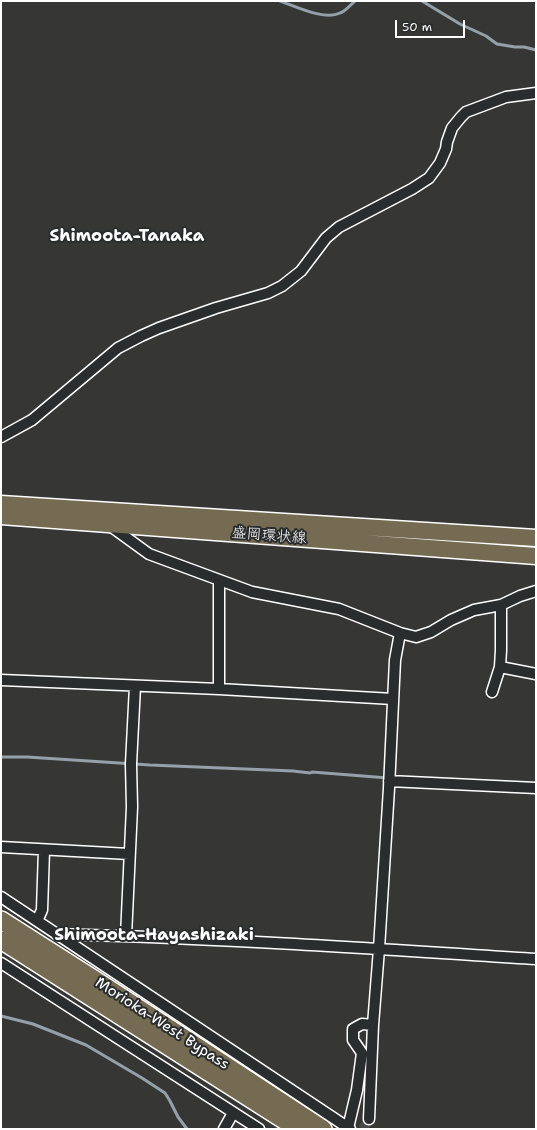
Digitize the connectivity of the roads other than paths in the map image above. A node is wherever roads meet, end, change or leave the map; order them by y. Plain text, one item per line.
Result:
1 (536, 93) edge
2 (1, 437) edge
3 (1, 504) edge
4 (1, 516) edge
5 (108, 524) junction
6 (536, 538) edge
7 (536, 556) edge
8 (219, 580) junction
9 (536, 591) edge
10 (501, 604) junction
11 (400, 633) junction
12 (500, 667) junction
13 (536, 674) edge
14 (1, 680) edge
15 (136, 686) junction
16 (219, 689) junction
17 (492, 692) dead end
18 (393, 699) junction
19 (389, 781) junction
20 (536, 788) edge
21 (1, 847) edge
22 (44, 850) junction
23 (129, 854) junction
24 (1, 897) edge
25 (1, 920) edge
26 (37, 921) junction
27 (56, 934) junction
28 (126, 936) junction
29 (1, 940) edge
30 (379, 949) junction
31 (536, 959) edge
32 (1, 963) edge
33 (373, 1025) junction
34 (233, 1113) junction
35 (369, 1119) tunnel mouth
36 (349, 1128) edge
37 (224, 1129) edge
38 (259, 1129) edge
39 (298, 1129) edge
40 (323, 1129) edge

1 - 2 street
3 - 6 main road, 盛岡環状線
4 - 5 main road, 盛岡環状線
5 - 7 main road, 盛岡環状線
5 - 8 street
8 - 11 street
8 - 16 street
9 - 10 street
10 - 11 street
10 - 12 street
11 - 18 street
12 - 13 street
12 - 17 street
14 - 15 street
15 - 16 street
15 - 23 street
16 - 18 street
18 - 19 street
19 - 20 street
19 - 30 street
21 - 22 street
22 - 23 street
22 - 26 street
23 - 28 street
24 - 26 street
25 - 40 highway, Morioka-West Bypass
26 - 27 street
27 - 28 street
27 - 36 street
28 - 30 street
29 - 39 highway, Morioka-West Bypass
30 - 31 street
30 - 33 street
32 - 34 street
33 - 35 street
33 - 36 street
34 - 37 street
34 - 38 street

